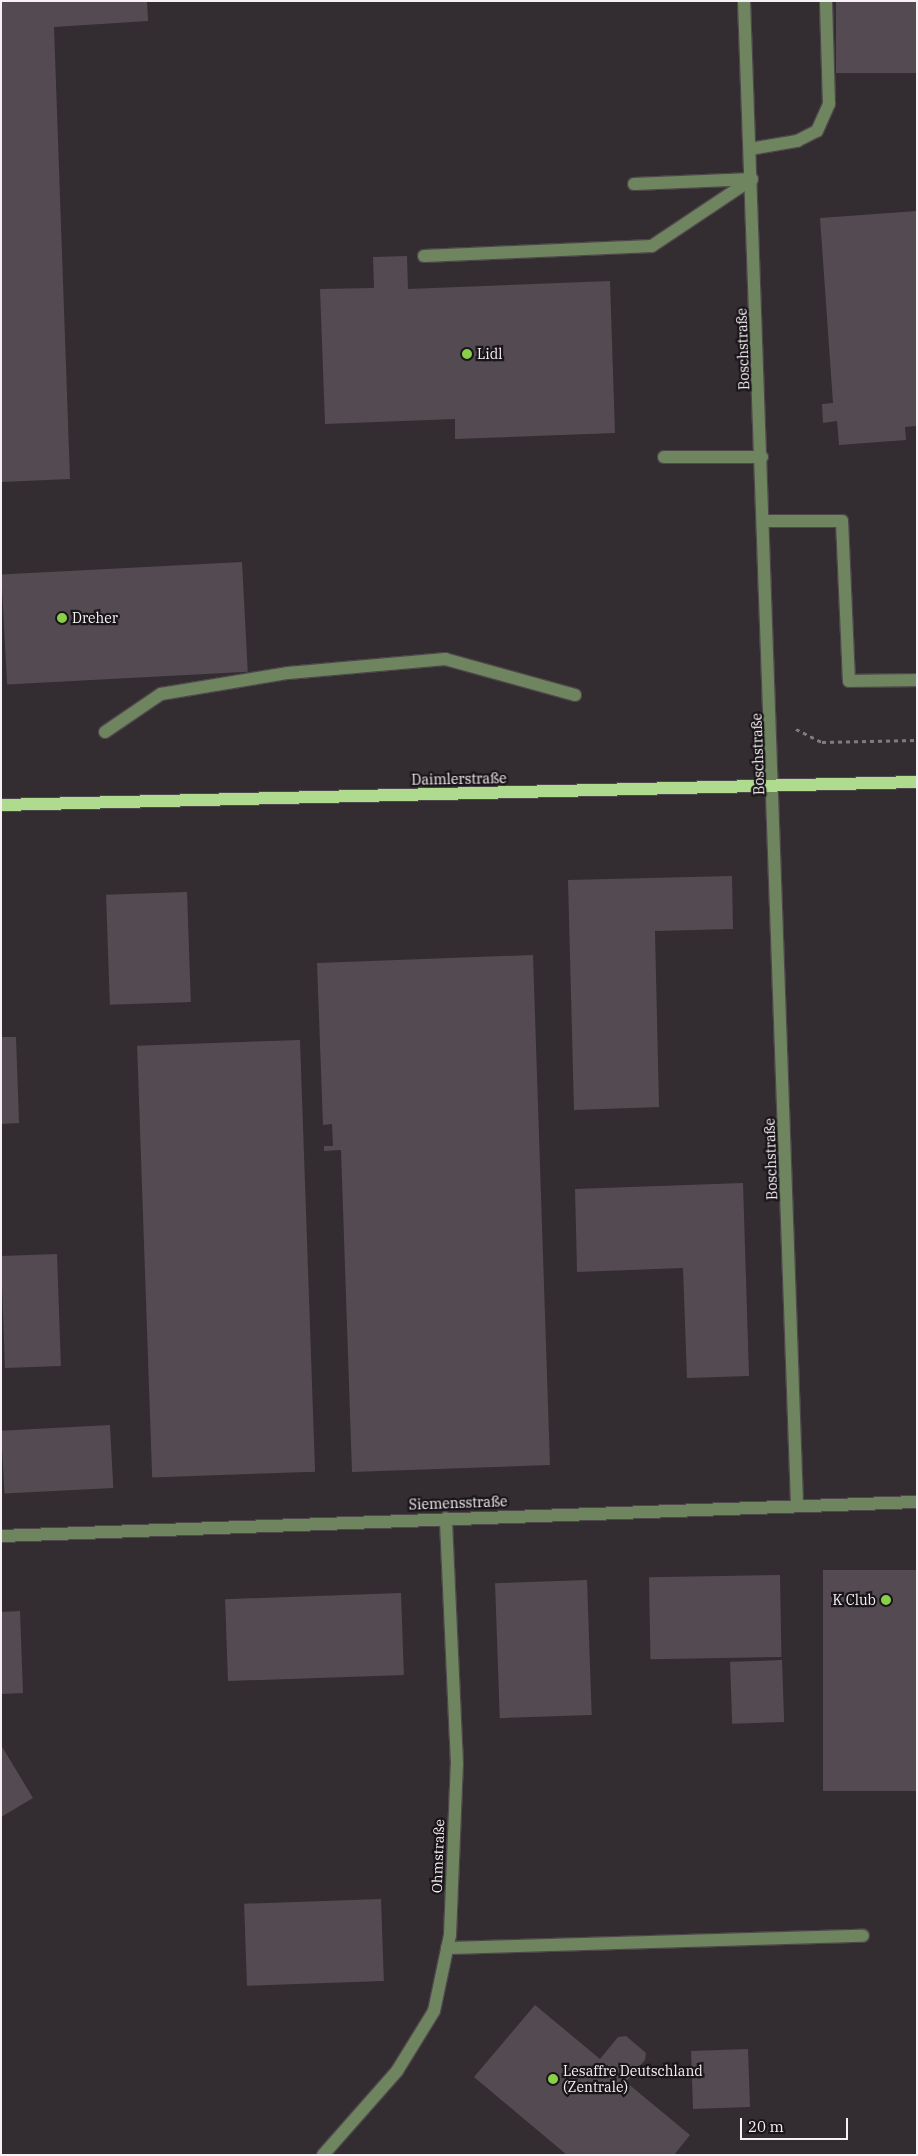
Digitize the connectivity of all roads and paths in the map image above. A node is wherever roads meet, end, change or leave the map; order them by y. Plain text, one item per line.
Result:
1 (744, 1) edge
2 (826, 1) edge
3 (750, 148) junction
4 (752, 179) junction
5 (634, 184) dead end
6 (424, 256) dead end
7 (664, 457) dead end
8 (762, 457) junction
9 (765, 521) junction
10 (917, 680) edge
11 (575, 694) dead end
12 (794, 725) dead end
13 (105, 732) dead end
14 (917, 740) edge
15 (917, 782) edge
16 (775, 787) junction
17 (1, 805) edge
18 (917, 1502) edge
19 (798, 1506) junction
20 (446, 1518) junction
21 (1, 1536) edge
22 (863, 1936) dead end
23 (447, 1948) junction
24 (323, 2155) edge

1 - 3 street, Boschstraße
2 - 3 street
3 - 4 street, Boschstraße
4 - 5 street
4 - 6 street
4 - 8 street, Boschstraße
7 - 8 street
8 - 9 street, Boschstraße
9 - 10 street
9 - 16 street, Boschstraße
11 - 13 street
12 - 14 path
15 - 16 main road, Daimlerstraße
16 - 17 main road, Daimlerstraße
16 - 19 street, Boschstraße
18 - 19 street, Siemensstraße
19 - 20 street, Siemensstraße
20 - 21 street, Siemensstraße
20 - 23 street, Ohmstraße
22 - 23 street
23 - 24 street, Ohmstraße

